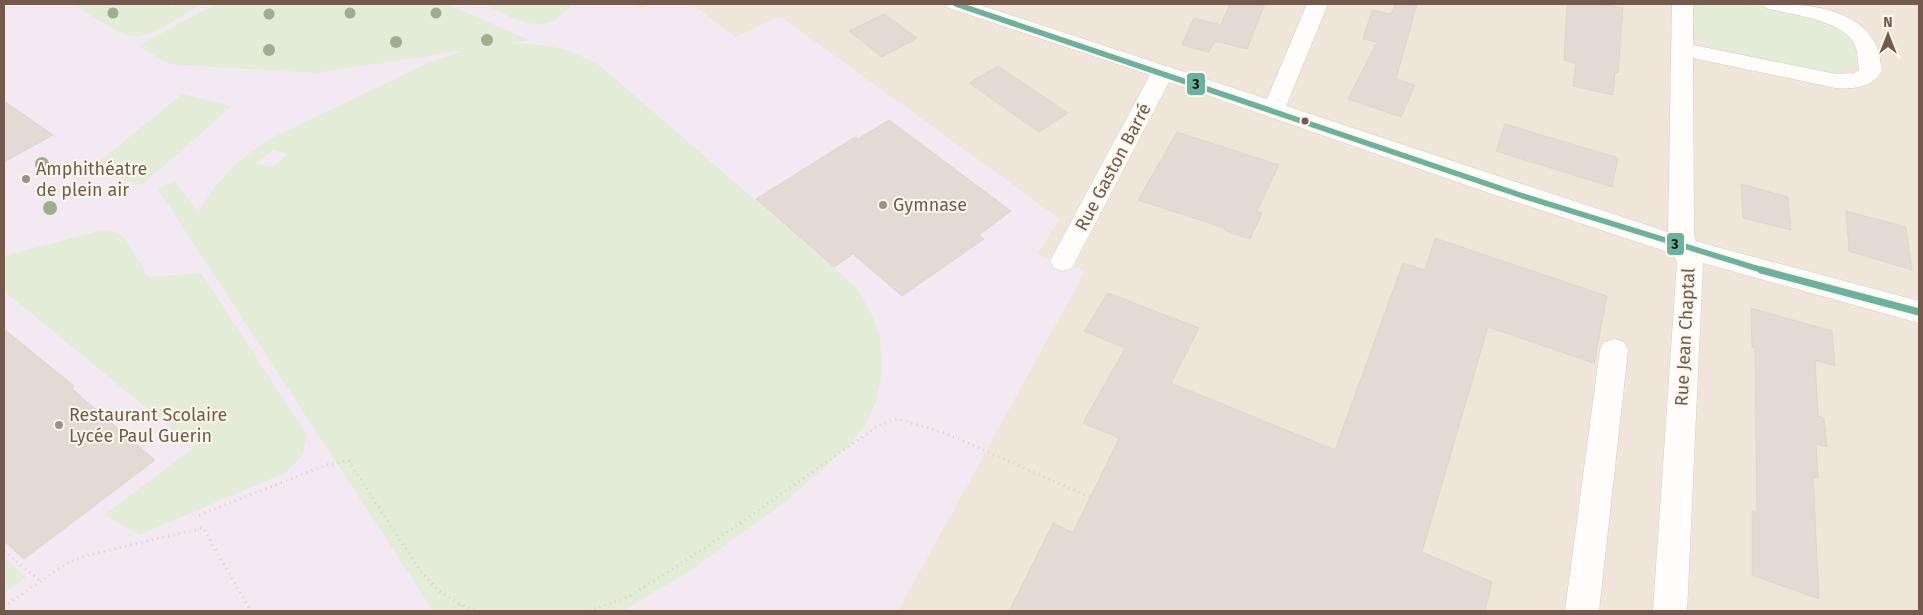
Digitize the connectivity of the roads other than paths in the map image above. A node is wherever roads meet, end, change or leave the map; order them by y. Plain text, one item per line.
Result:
1 (956, 4) edge
2 (1318, 4) edge
3 (1682, 4) edge
4 (1773, 4) edge
5 (1005, 11) edge
6 (1681, 49) junction
7 (1163, 72) junction
8 (1271, 110) junction
9 (1686, 248) junction
10 (1063, 262) dead end
11 (1919, 312) edge
12 (1614, 350) dead end
13 (1582, 611) edge
14 (1670, 611) edge

1 - 5 street
2 - 8 street
3 - 6 street, Rue Jean Chaptal
4 - 6 street
5 - 7 street
6 - 9 street, Rue Jean Chaptal
7 - 8 street
7 - 10 street, Rue Gaston Barré
8 - 9 street
9 - 11 street
9 - 14 street, Rue Jean Chaptal
12 - 13 street

